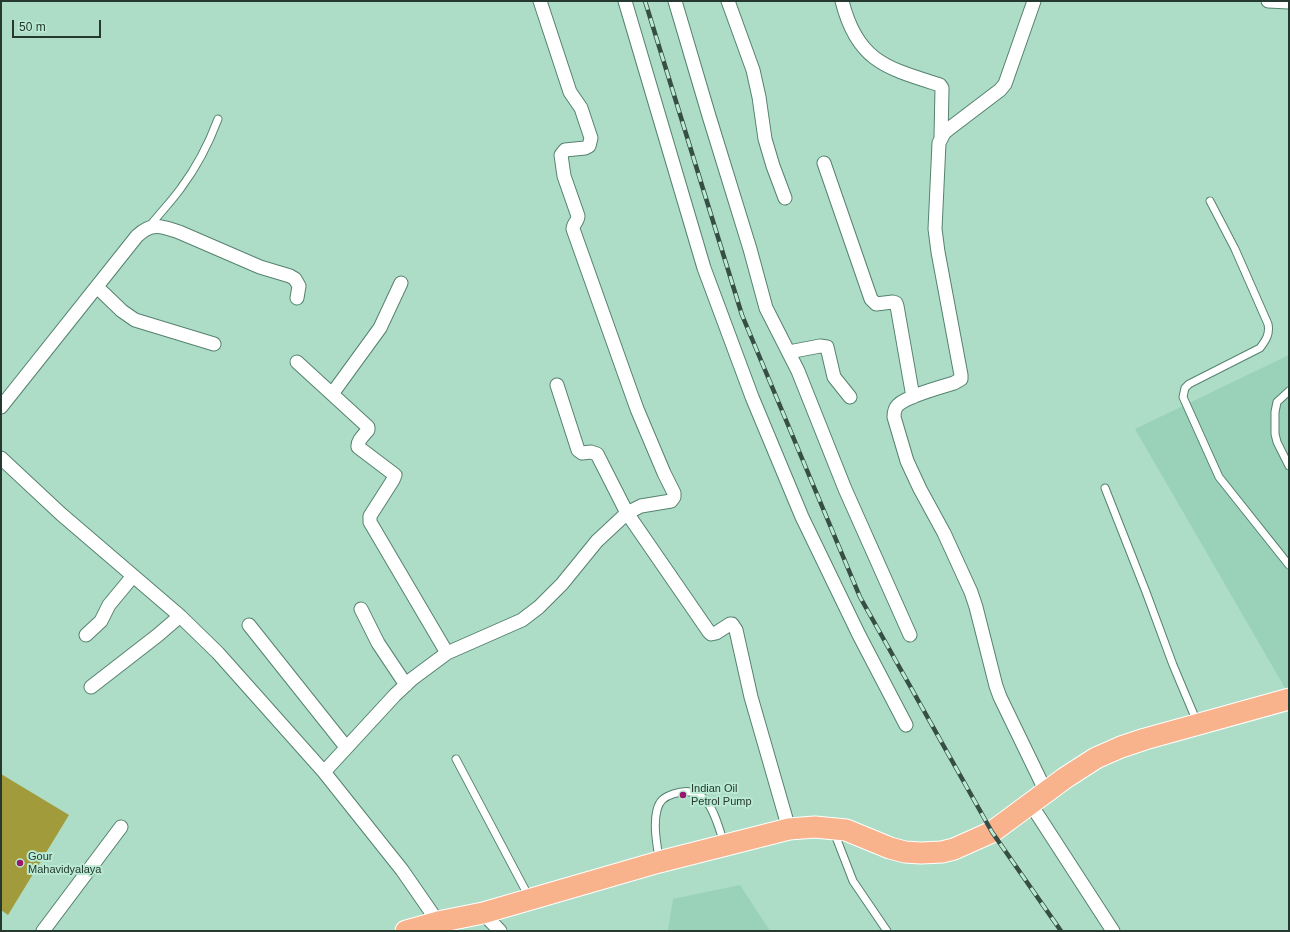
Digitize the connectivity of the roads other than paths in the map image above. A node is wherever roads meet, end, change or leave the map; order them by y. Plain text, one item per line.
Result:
1 (540, 1) edge
2 (625, 1) edge
3 (675, 1) edge
4 (728, 1) edge
5 (842, 1) edge
6 (1034, 1) edge
7 (1268, 1) edge
8 (1289, 2) edge
9 (218, 119) dead end
10 (941, 137) junction
11 (824, 163) dead end
12 (785, 198) dead end
13 (1210, 201) dead end
14 (149, 227) junction
15 (401, 283) dead end
16 (97, 287) junction
17 (297, 298) dead end
18 (214, 344) dead end
19 (789, 352) junction
20 (297, 362) dead end
21 (557, 385) dead end
22 (1289, 391) edge
23 (332, 394) junction
24 (850, 397) dead end
25 (913, 397) junction
26 (1, 407) edge
27 (3, 463) edge
28 (1289, 466) edge
29 (1105, 488) dead end
30 (627, 513) junction
31 (1289, 565) edge
32 (133, 576) junction
33 (361, 609) dead end
34 (180, 616) junction
35 (249, 625) dead end
36 (910, 634) dead end
37 (86, 635) dead end
38 (447, 653) junction
39 (406, 685) junction
40 (91, 687) dead end
41 (1289, 699) edge
42 (1198, 724) junction
43 (906, 725) dead end
44 (346, 747) junction
45 (456, 759) dead end
46 (324, 772) junction
47 (1038, 798) junction
48 (121, 827) dead end
49 (832, 828) junction
50 (789, 829) junction
51 (725, 845) junction
52 (659, 862) junction
53 (530, 899) junction
54 (484, 913) junction
55 (438, 922) junction
56 (43, 931) edge
57 (406, 931) edge
58 (500, 931) edge
59 (887, 931) edge
60 (1113, 931) edge

1 - 30 street
2 - 43 street
3 - 19 street
4 - 12 street
5 - 10 street
6 - 10 street
7 - 8 street
9 - 14 lane
10 - 25 street
11 - 25 street
13 - 31 lane
14 - 16 street
14 - 17 street
15 - 23 street
16 - 18 street
16 - 26 street
19 - 24 street
19 - 36 street
20 - 23 street
21 - 30 street
22 - 28 lane
23 - 38 street
25 - 47 street
27 - 32 street
29 - 42 lane
30 - 38 street
30 - 50 street
32 - 34 street
32 - 37 street
33 - 39 street
34 - 40 street
34 - 46 street
35 - 44 street
38 - 39 street
39 - 44 street
41 - 42 main road
42 - 47 main road
44 - 46 street
45 - 53 lane
46 - 55 street
47 - 49 main road
47 - 60 street
48 - 56 street
49 - 50 main road
49 - 59 lane
50 - 51 main road
51 - 52 main road
51 - 52 lane
52 - 53 main road
53 - 54 main road
54 - 55 main road
54 - 58 street
55 - 57 main road

